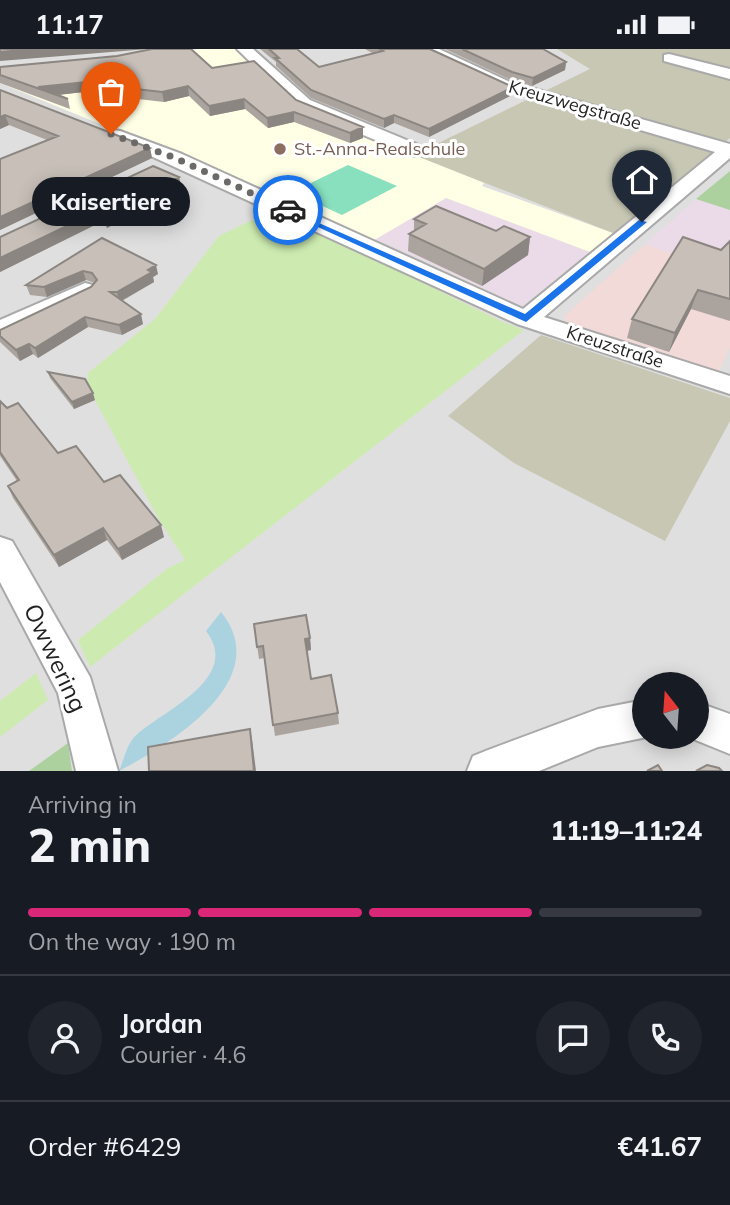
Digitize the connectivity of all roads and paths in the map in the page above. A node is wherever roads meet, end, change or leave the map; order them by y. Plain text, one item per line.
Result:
1 (244, 49) edge
2 (426, 49) edge
3 (669, 58) dead end
4 (730, 73) edge
5 (99, 129) edge
6 (729, 149) edge
7 (415, 150) dead end
8 (175, 158) junction
9 (150, 170) edge
10 (85, 290) edge
11 (526, 319) junction
12 (0, 329) edge
13 (730, 385) edge
14 (0, 550) edge
15 (632, 721) edge
16 (709, 726) edge
17 (730, 734) edge
18 (97, 771) edge
19 (488, 771) edge

1 - 7 street
2 - 6 street, Kreuzwegstraße
3 - 4 street
5 - 8 street, Kreuzstraße
6 - 11 street
8 - 9 street
8 - 11 street, Kreuzstraße
10 - 12 street
11 - 13 street, Kreuzstraße
14 - 18 street, Owwering
15 - 19 street
16 - 17 street

